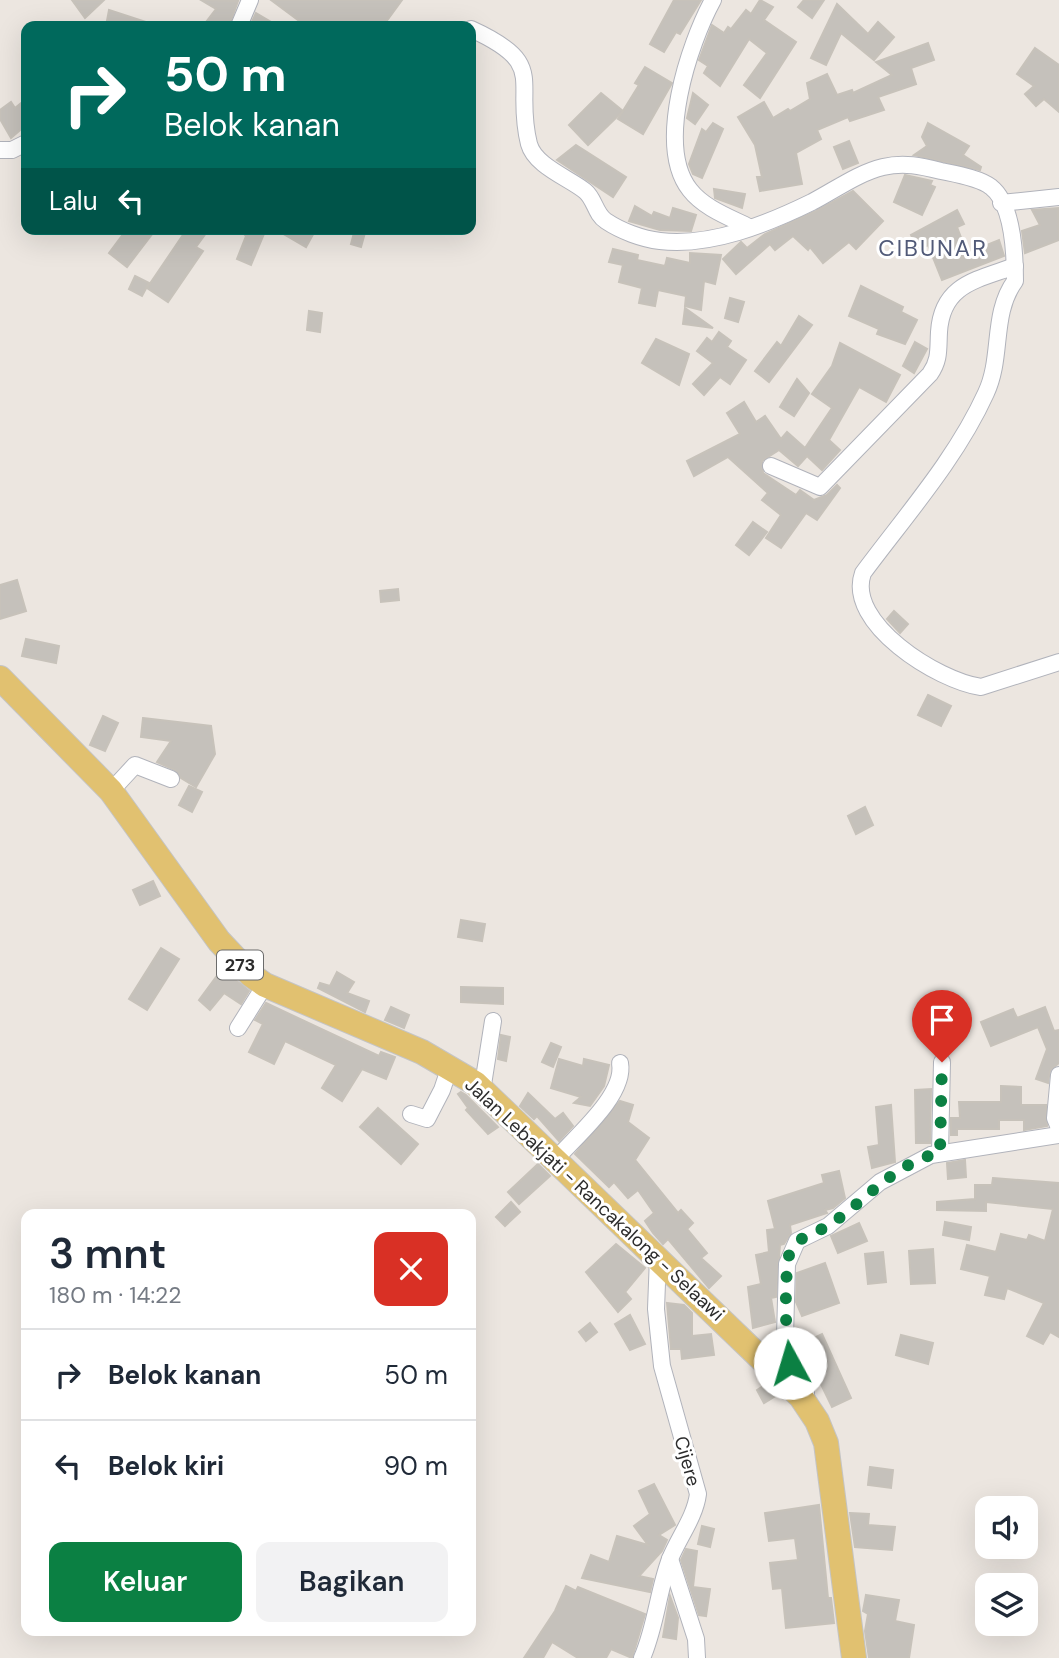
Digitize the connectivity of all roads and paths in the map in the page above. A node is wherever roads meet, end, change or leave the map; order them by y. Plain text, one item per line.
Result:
1 (250, 0) edge
2 (713, 0) edge
3 (241, 21) edge
4 (476, 32) edge
5 (21, 145) edge
6 (0, 150) edge
7 (1059, 197) edge
8 (1001, 203) junction
9 (748, 227) junction
10 (1015, 266) junction
11 (771, 466) dead end
12 (1059, 662) edge
13 (0, 678) edge
14 (171, 779) dead end
15 (111, 791) junction
16 (265, 985) junction
17 (493, 1021) dead end
18 (238, 1028) dead end
19 (942, 1062) dead end
20 (620, 1063) dead end
21 (450, 1066) junction
22 (1059, 1075) edge
23 (482, 1091) junction
24 (411, 1114) dead end
25 (1059, 1128) edge
26 (1059, 1135) edge
27 (940, 1153) junction
28 (555, 1160) junction
29 (658, 1256) junction
30 (817, 1421) junction
31 (670, 1559) junction
32 (642, 1658) edge
33 (697, 1658) edge
34 (854, 1658) edge

1 - 3 street
2 - 9 street
4 - 9 street
5 - 6 street
7 - 8 street
8 - 9 street
8 - 10 street
10 - 11 street
10 - 12 street
13 - 15 main road, Jalan Lebakjati - Rancakalong - Selaawi / 273
14 - 15 street
15 - 16 main road, Jalan Lebakjati - Rancakalong - Selaawi / 273
16 - 18 street
16 - 21 main road, Jalan Lebakjati - Rancakalong - Selaawi / 273
17 - 23 street
19 - 27 street
20 - 28 street
21 - 23 main road, Jalan Lebakjati - Rancakalong - Selaawi / 273
21 - 24 street
22 - 25 street
23 - 28 main road, Jalan Lebakjati - Rancakalong - Selaawi / 273
26 - 27 street
27 - 30 street
28 - 29 main road, Jalan Lebakjati - Rancakalong - Selaawi / 273
29 - 30 main road, Jalan Lebakjati - Rancakalong - Selaawi / 273
29 - 31 street, Cijere
30 - 34 main road, Jalan Lebakjati - Rancakalong - Selaawi / 273
31 - 32 street, Cijere
31 - 33 street

